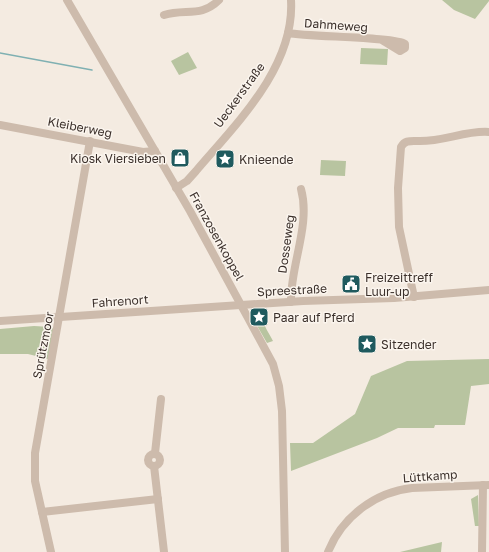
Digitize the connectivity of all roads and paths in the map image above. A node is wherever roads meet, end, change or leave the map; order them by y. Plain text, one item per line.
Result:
1 (67, 0) edge
2 (219, 0) edge
3 (291, 0) edge
4 (164, 15) dead end
5 (288, 33) junction
6 (382, 40) dead end
7 (0, 125) edge
8 (489, 132) edge
9 (90, 141) junction
10 (155, 151) junction
11 (176, 188) junction
12 (301, 189) dead end
13 (489, 290) edge
14 (414, 297) junction
15 (291, 302) junction
16 (241, 305) junction
17 (60, 317) junction
18 (0, 321) edge
19 (160, 399) dead end
20 (486, 485) edge
21 (158, 499) junction
22 (42, 512) junction
23 (51, 552) edge
24 (164, 552) edge
25 (285, 552) edge
26 (328, 552) edge
27 (482, 552) edge

1 - 10 street, Franzosenkoppel
2 - 4 street
3 - 5 street, Ueckerstraße
5 - 6 street, Dahmeweg
5 - 11 street, Ueckerstraße
7 - 9 street, Kleiberweg
8 - 14 street
9 - 10 street, Kleiberweg
9 - 17 street, Sprützmoor
10 - 11 street, Franzosenkoppel
11 - 16 street, Franzosenkoppel
12 - 15 street, Dosseweg
13 - 14 street, Spreestraße
14 - 15 street, Spreestraße
15 - 16 street, Spreestraße
16 - 17 street, Fahrenort
16 - 25 street, Franzosenkoppel
17 - 18 street, Fahrenort
17 - 22 street, Sprützmoor
19 - 21 street
20 - 26 street, Lüttkamp
20 - 27 street
21 - 22 street
21 - 24 street
22 - 23 street, Sprützmoor

